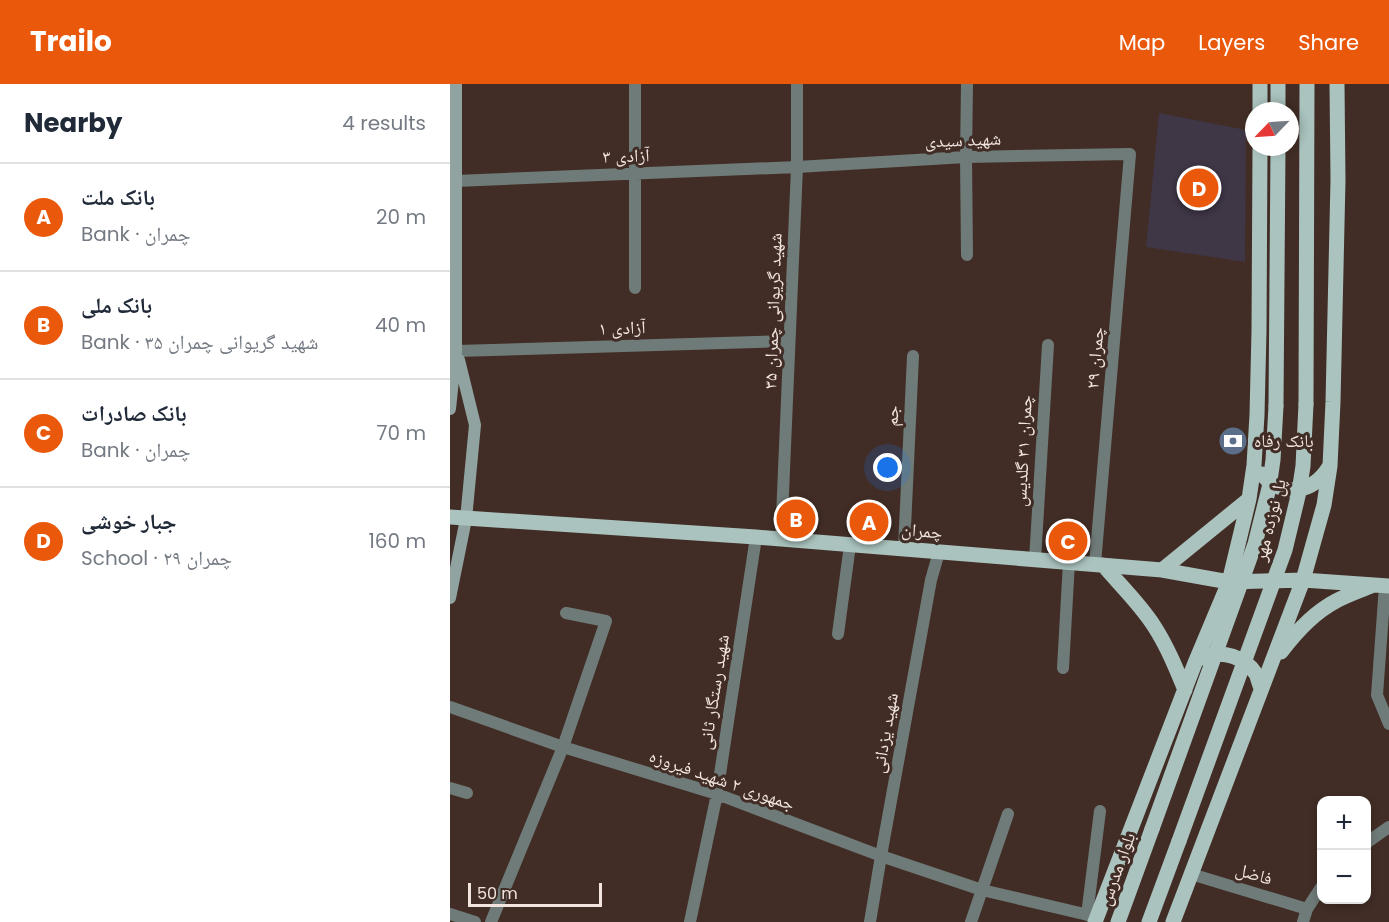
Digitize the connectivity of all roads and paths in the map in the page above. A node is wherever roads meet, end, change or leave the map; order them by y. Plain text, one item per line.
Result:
1 (456, 84) edge
2 (634, 84) edge
3 (797, 84) edge
4 (967, 84) edge
5 (1260, 84) edge
6 (1278, 84) edge
7 (1307, 84) edge
8 (1337, 84) edge
9 (1260, 102) edge
10 (1278, 102) edge
11 (453, 109) edge
12 (1130, 154) joint
13 (1260, 156) edge
14 (1278, 156) edge
15 (966, 157) junction
16 (796, 167) junction
17 (635, 174) junction
18 (456, 181) junction
19 (453, 230) edge
20 (967, 255) dead end
21 (635, 288) dead end
22 (453, 311) edge
23 (789, 341) junction
24 (1048, 345) dead end
25 (456, 351) junction
26 (913, 356) dead end
27 (450, 409) edge
28 (1254, 465) junction
29 (1330, 466) junction
30 (1250, 499) junction
31 (450, 517) edge
32 (466, 519) junction
33 (756, 537) junction
34 (781, 540) junction
35 (850, 545) junction
36 (904, 549) junction
37 (939, 552) junction
38 (1035, 560) junction
39 (1069, 562) junction
40 (1099, 565) junction
41 (1162, 570) junction
42 (1303, 580) junction
43 (1229, 582) junction
44 (1382, 586) edge
45 (450, 598) edge
46 (566, 613) dead end
47 (838, 634) dead end
48 (1195, 663) junction
49 (1272, 664) junction
50 (1063, 668) dead end
51 (1261, 688) junction
52 (1185, 690) junction
53 (450, 707) edge
54 (1389, 724) edge
55 (562, 747) junction
56 (450, 788) edge
57 (467, 793) dead end
58 (717, 794) junction
59 (1100, 811) dead end
60 (1008, 814) dead end
61 (1389, 827) edge
62 (1152, 830) joint
63 (1371, 840) edge
64 (880, 856) junction
65 (1191, 874) junction
66 (982, 890) junction
67 (1317, 894) edge
68 (1307, 909) junction
69 (450, 914) edge
70 (1093, 918) edge
71 (475, 922) edge
72 (491, 922) edge
73 (690, 922) edge
74 (870, 922) edge
75 (971, 922) edge
76 (1118, 922) edge
77 (1149, 922) edge
78 (1173, 922) edge
79 (1303, 922) edge

1 - 11 main road
2 - 17 street
3 - 16 street, شهید گریوانی چمران ۳۵
4 - 15 street
5 - 9 main road
6 - 10 main road
7 - 77 main road, پل نوزده مهر, bridge
8 - 29 main road
11 - 18 main road
12 - 15 street, شهید سیدی
12 - 40 street, چمران ۲۹
13 - 28 main road
14 - 62 main road, پل نوزده مهر, bridge
15 - 16 street, شهید سیدی
15 - 20 street
16 - 17 street, آزادی ۳
16 - 23 street, شهید گریوانی چمران ۳۵
17 - 18 street, آزادی ۳
17 - 21 street
18 - 19 main road
19 - 22 main road
22 - 25 main road
23 - 25 street, آزادی ۱
23 - 34 street, شهید گریوانی چمران ۳۵
24 - 38 street, چمران ۳۱ گلدیس
25 - 27 main road
25 - 32 main road
26 - 36 street, جم
28 - 29 main road
28 - 30 main road
29 - 42 main road
30 - 41 main road
30 - 43 main road
31 - 32 main road, چمران
32 - 33 main road, چمران
32 - 45 main road
33 - 34 main road, چمران
33 - 58 street, شهید رستگار ثانی
34 - 35 main road, چمران
35 - 36 main road, چمران
35 - 47 street
36 - 37 main road, چمران
37 - 38 main road, چمران
37 - 64 street, شهید یزدانی
38 - 39 main road, چمران
39 - 40 main road, چمران
39 - 50 street
40 - 41 main road, چمران
40 - 52 main road
41 - 43 main road, چمران
42 - 43 main road, چمران
42 - 44 main road, چمران
42 - 49 main road
43 - 48 main road
44 - 49 main road
44 - 54 street
46 - 55 street
48 - 51 main road
48 - 52 main road
49 - 51 main road
51 - 65 main road
52 - 70 main road
53 - 55 street, جمهوری ۲ شهید فیروزه
55 - 58 street, جمهوری ۲ شهید فیروزه
55 - 72 street
56 - 57 street
58 - 64 street, جمهوری ۲ شهید فیروزه
58 - 73 street, شهید رستگار ثانی
59 - 70 street
60 - 66 street
61 - 63 street
62 - 76 main road, بلوار مدرس
64 - 66 street, جمهوری ۲ شهید فیروزه
64 - 74 street, شهید یزدانی
65 - 68 street, فاضل
65 - 78 main road
66 - 70 street, جمهوری ۲ شهید فیروزه
66 - 75 street
67 - 68 street
68 - 79 street
69 - 71 street

